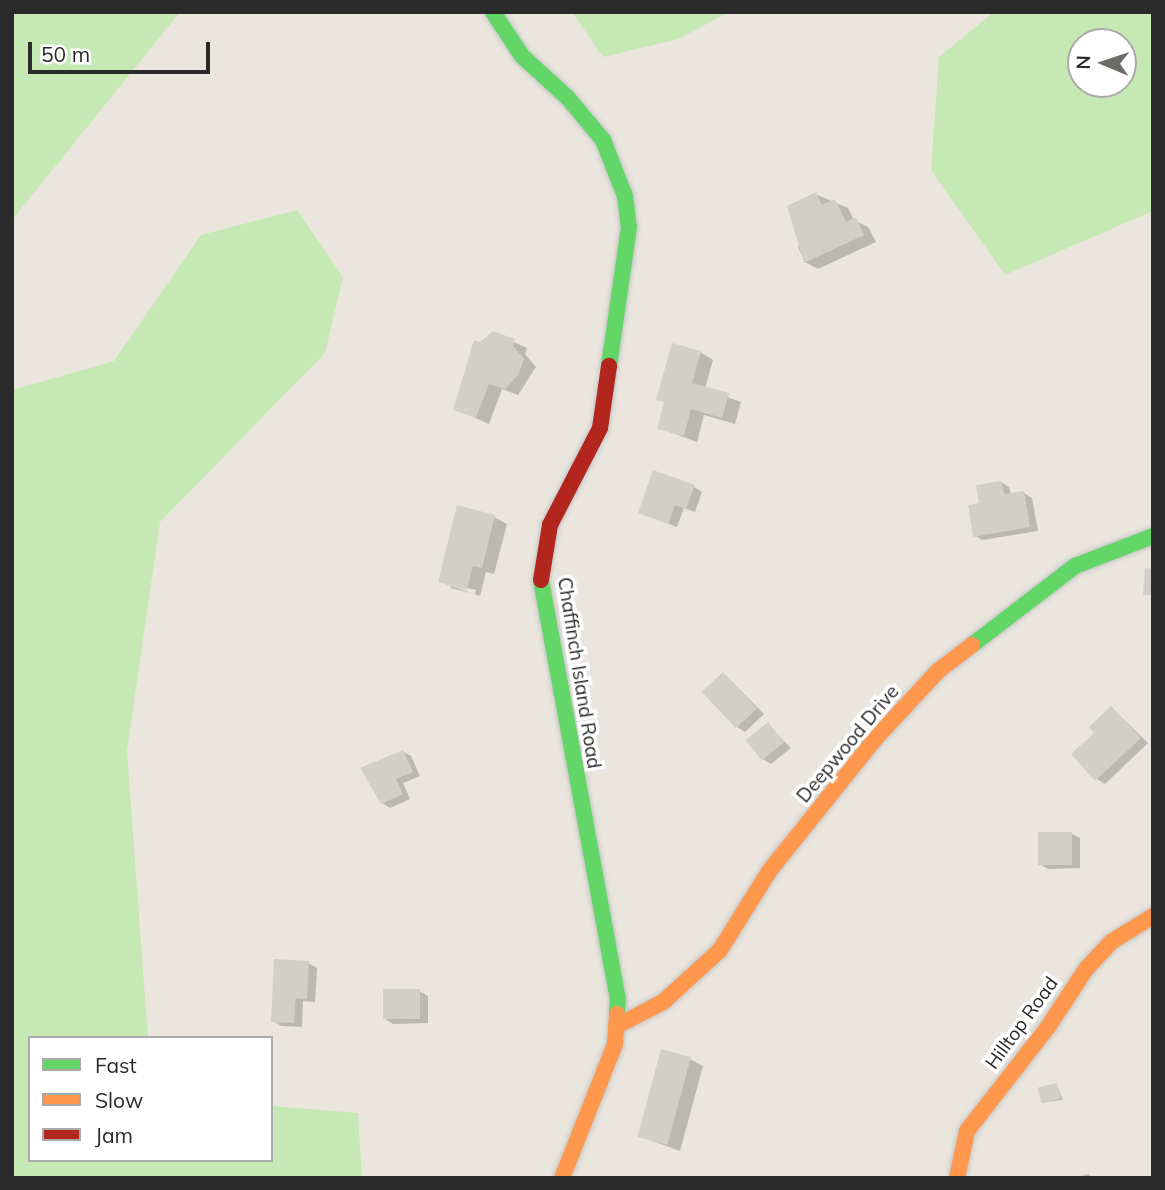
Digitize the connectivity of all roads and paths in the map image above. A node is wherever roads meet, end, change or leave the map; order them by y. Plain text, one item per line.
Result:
1 (493, 12) edge
2 (1153, 536) edge
3 (1153, 916) edge
4 (617, 1026) junction
5 (562, 1178) edge
6 (957, 1178) edge

1 - 4 street, Chaffinch Island Road
2 - 4 street, Deepwood Drive
3 - 6 street, Hilltop Road
4 - 5 street, Chaffinch Island Road

